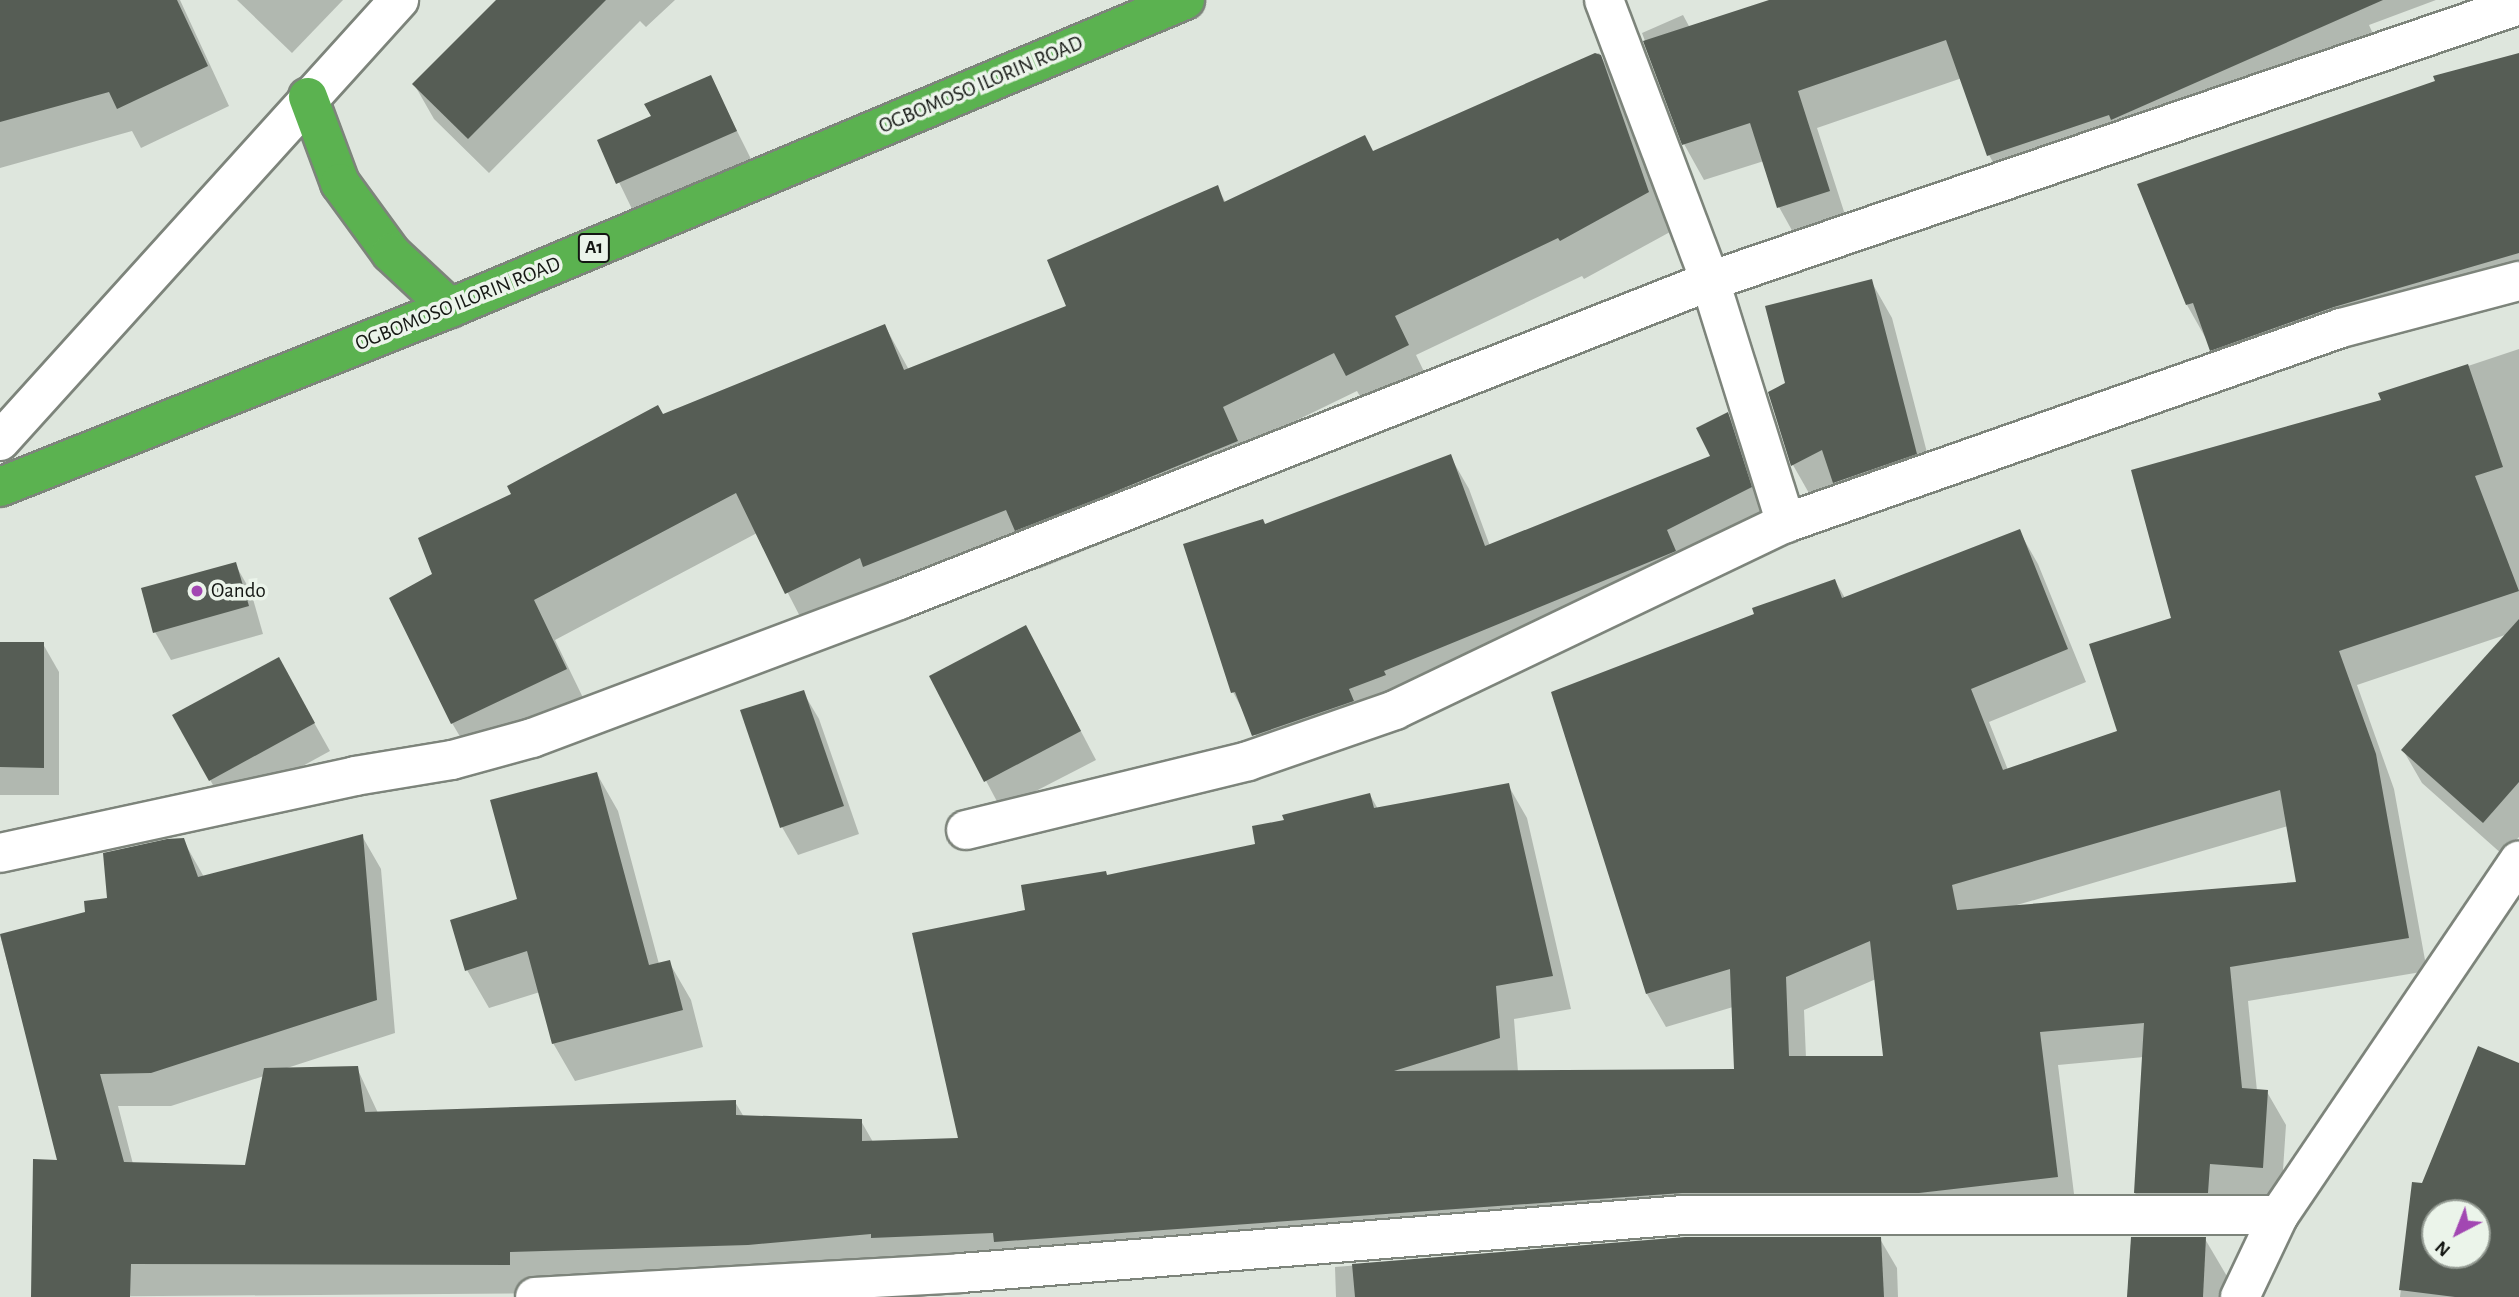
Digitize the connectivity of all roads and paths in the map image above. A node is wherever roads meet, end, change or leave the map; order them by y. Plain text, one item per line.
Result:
1 (399, 0) edge
2 (1185, 0) edge
3 (1604, 0) edge
4 (2519, 5) edge
5 (308, 97) junction
6 (1710, 281) junction
7 (2519, 281) edge
8 (450, 308) junction
9 (0, 440) edge
10 (0, 487) edge
11 (1786, 523) junction
12 (966, 830) dead end
13 (0, 853) edge
14 (2519, 861) edge
15 (2279, 1214) junction
16 (962, 1285) edge
17 (535, 1297) edge
18 (2240, 1297) edge

1 - 5 street
2 - 8 highway, OGBOMOSO ILORIN ROAD / A1
3 - 6 street
4 - 6 street
5 - 8 highway
5 - 9 street
6 - 11 street
6 - 13 street
7 - 11 street
8 - 10 highway, OGBOMOSO ILORIN ROAD / A1
11 - 12 street
14 - 15 street
15 - 16 street
15 - 18 street
16 - 17 street

